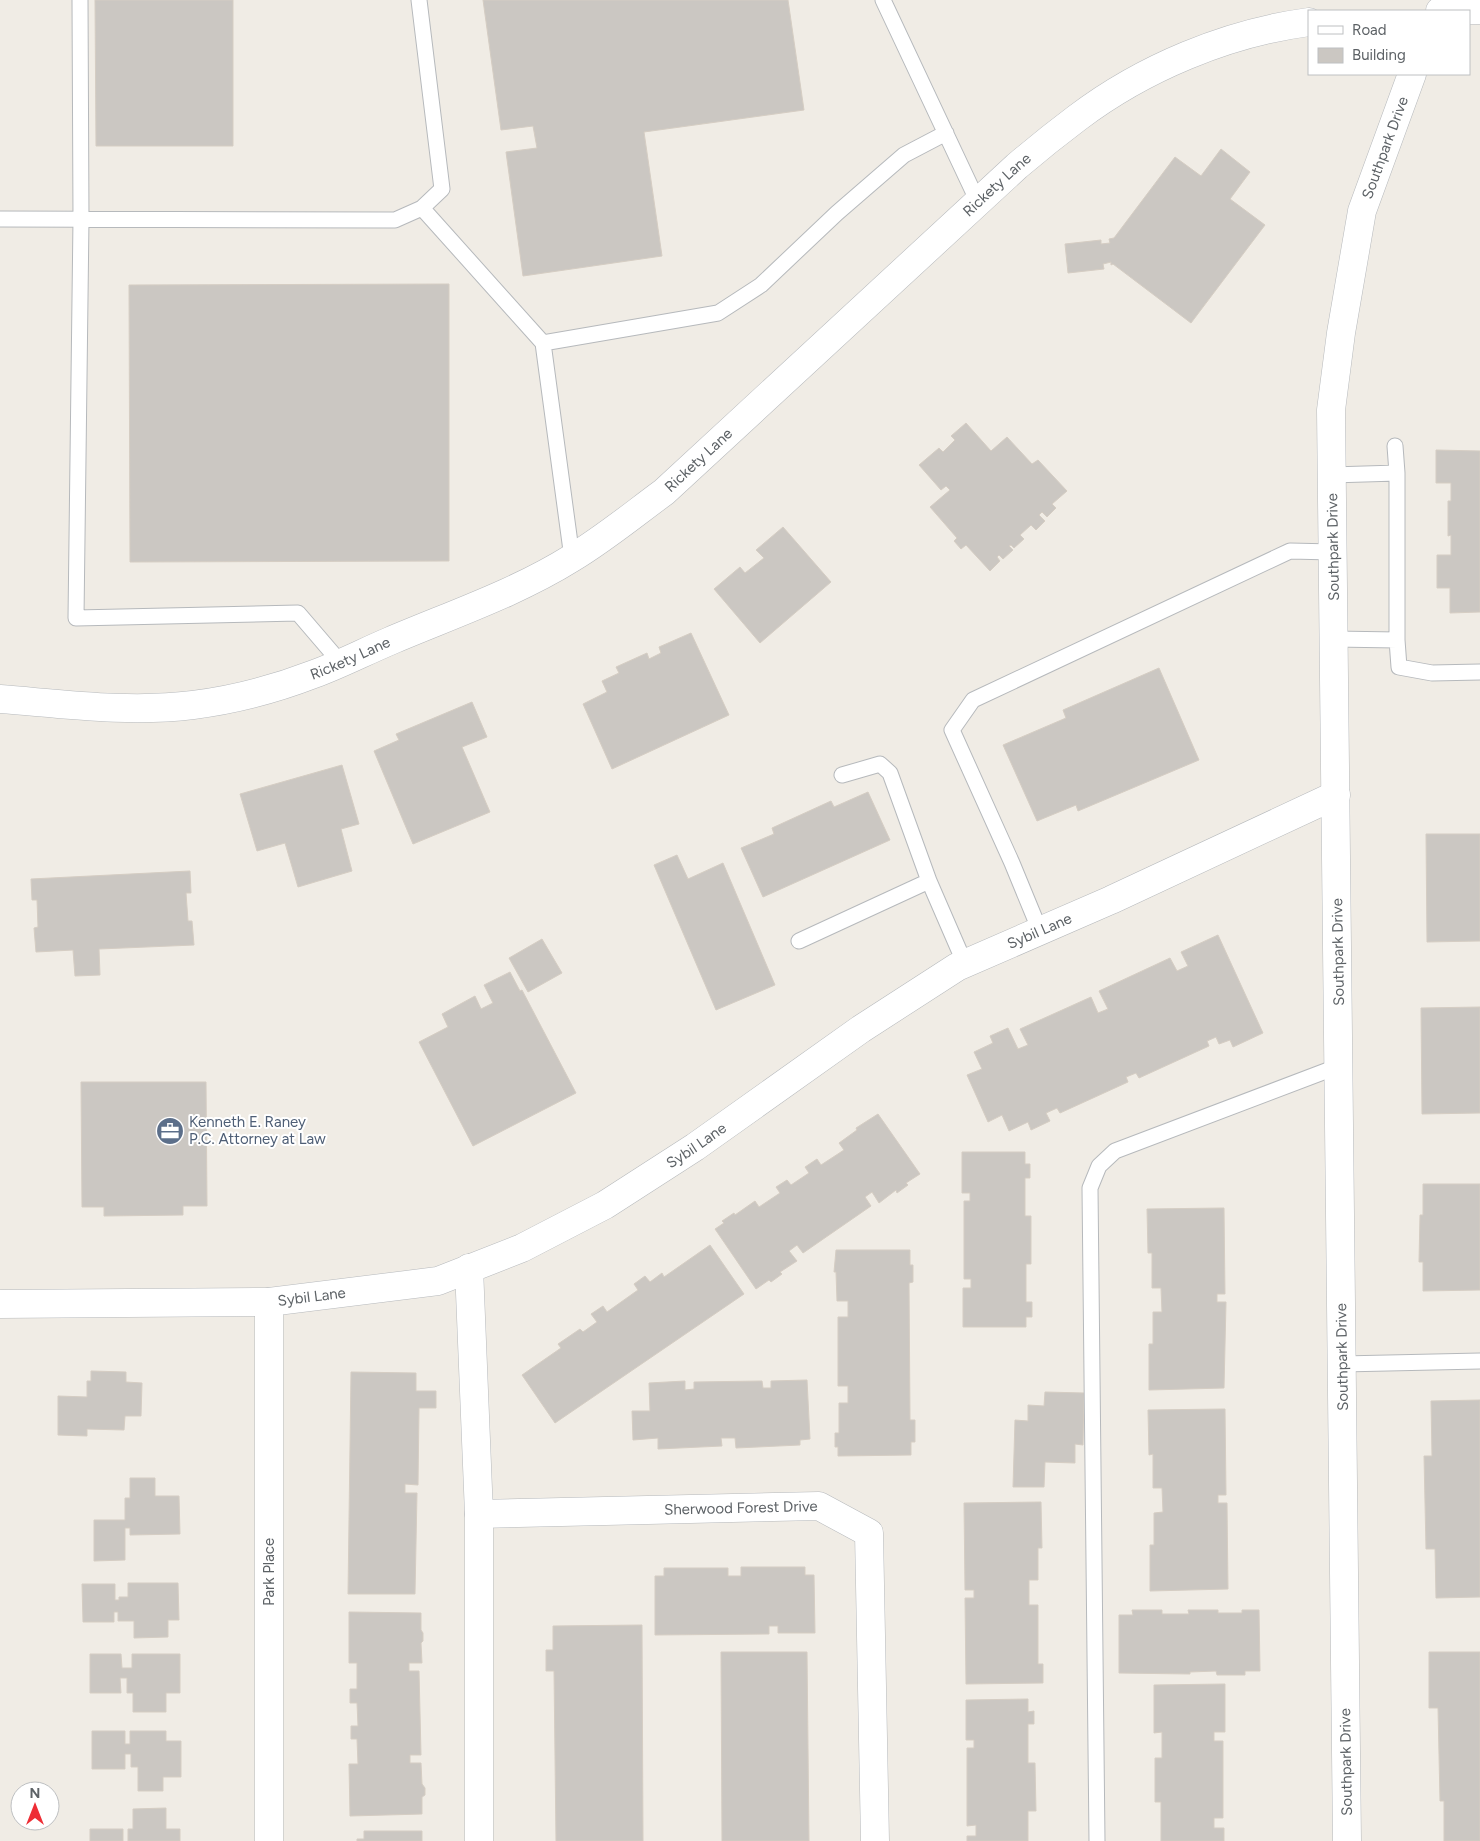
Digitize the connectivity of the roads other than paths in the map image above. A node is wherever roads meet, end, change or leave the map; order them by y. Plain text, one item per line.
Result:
1 (80, 0) edge
2 (419, 0) edge
3 (883, 0) edge
4 (1308, 22) edge
5 (1412, 75) edge
6 (946, 133) junction
7 (978, 202) junction
8 (422, 208) junction
9 (0, 220) edge
10 (81, 220) junction
11 (544, 343) junction
12 (1395, 446) dead end
13 (1397, 473) junction
14 (1332, 475) junction
15 (1333, 552) junction
16 (572, 558) junction
17 (1334, 639) junction
18 (1397, 640) junction
19 (340, 662) junction
20 (1480, 672) edge
21 (0, 699) edge
22 (842, 775) dead end
23 (1336, 795) junction
24 (929, 881) junction
25 (1040, 931) junction
26 (799, 941) dead end
27 (965, 964) junction
28 (1339, 1066) junction
29 (469, 1268) junction
30 (269, 1302) junction
31 (0, 1304) edge
32 (1480, 1362) edge
33 (1342, 1364) junction
34 (479, 1514) junction
35 (269, 1841) edge
36 (479, 1841) edge
37 (875, 1841) edge
38 (1096, 1841) edge
39 (1347, 1841) edge

1 - 10 lane
2 - 8 lane
3 - 6 lane
4 - 7 street, Rickety Lane
5 - 14 street, Southpark Drive
6 - 7 lane
6 - 11 lane
7 - 16 street, Rickety Lane
8 - 10 lane
8 - 11 lane
9 - 10 lane
10 - 19 lane
11 - 16 lane
12 - 13 lane
13 - 14 lane
13 - 18 lane
14 - 15 street, Southpark Drive
15 - 17 street, Southpark Drive
15 - 25 lane
16 - 19 street, Rickety Lane
17 - 18 lane
17 - 23 street, Southpark Drive
18 - 20 lane
19 - 21 street, Rickety Lane
22 - 24 lane
23 - 25 street, Sybil Lane
23 - 28 street, Southpark Drive
24 - 26 lane
24 - 27 lane
25 - 27 street, Sybil Lane
27 - 29 street, Sybil Lane
28 - 33 street, Southpark Drive
28 - 38 lane
29 - 30 street, Sybil Lane
29 - 34 street
30 - 31 street, Sybil Lane
30 - 35 street, Park Place
32 - 33 lane
33 - 39 street, Southpark Drive
34 - 36 street
34 - 37 street, Sherwood Forest Drive

